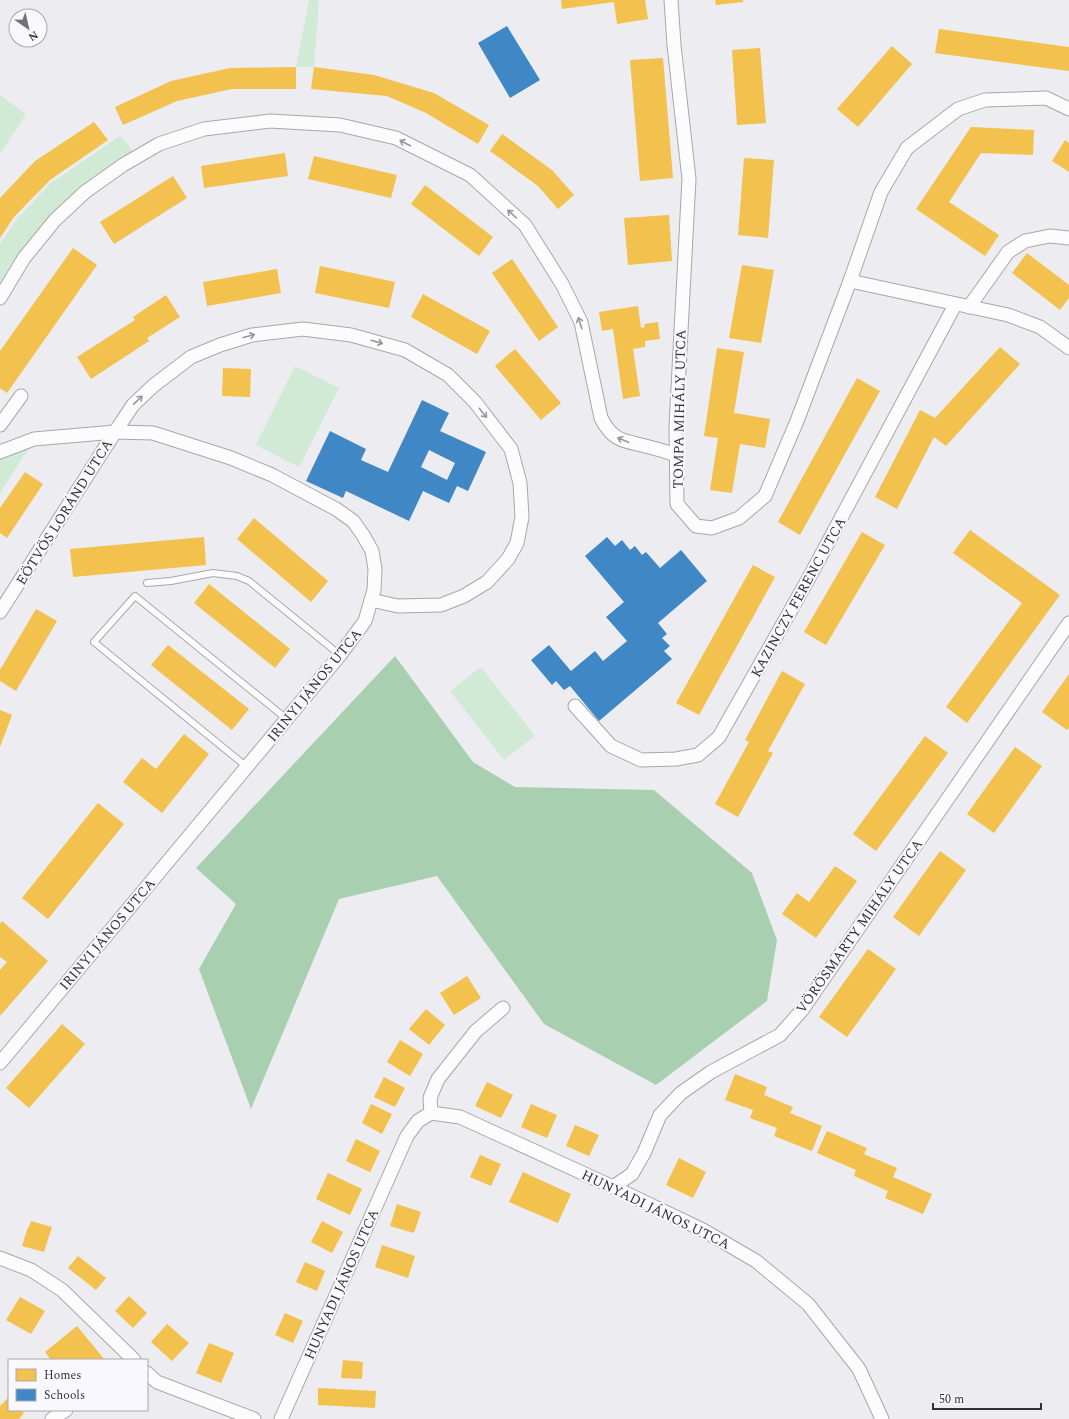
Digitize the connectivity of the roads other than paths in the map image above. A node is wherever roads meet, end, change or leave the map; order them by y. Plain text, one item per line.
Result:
1 (671, 0) edge
2 (1069, 108) edge
3 (1069, 238) edge
4 (850, 281) junction
5 (0, 298) edge
6 (955, 305) junction
7 (969, 307) junction
8 (1069, 348) edge
9 (21, 396) dead end
10 (0, 426) edge
11 (115, 432) junction
12 (0, 452) edge
13 (676, 455) junction
14 (147, 583) dead end
15 (371, 600) junction
16 (0, 612) edge
17 (1069, 623) edge
18 (340, 655) junction
19 (575, 706) dead end
20 (288, 720) junction
21 (247, 767) junction
22 (503, 1008) dead end
23 (0, 1063) edge
24 (431, 1112) junction
25 (613, 1187) junction
26 (0, 1258) edge
27 (133, 1359) edge
28 (152, 1382) edge
29 (64, 1411) edge
30 (52, 1419) edge
31 (254, 1419) edge
32 (282, 1419) edge
33 (882, 1419) edge

1 - 13 street, TOMPA MIHÁLY UTCA
2 - 4 street, TOMPA MIHÁLY UTCA
3 - 7 street
4 - 6 street
4 - 13 street, TOMPA MIHÁLY UTCA
13 -> 5 street
6 - 7 street
6 - 19 street, KAZINCZY FERENC UTCA
7 - 8 street
9 - 10 street
11 - 12 street, IRINYI JÁNOS UTCA
11 - 15 street, IRINYI JÁNOS UTCA
11 -> 15 street, EÖTVÖS LORÁND UTCA
11 - 16 street, EÖTVÖS LORÁND UTCA
14 - 18 lane
15 - 18 street, IRINYI JÁNOS UTCA
17 - 25 street, VÖRÖSMARTY MIHÁLY UTCA
18 - 20 street, IRINYI JÁNOS UTCA
20 - 21 street, IRINYI JÁNOS UTCA
20 - 21 lane
21 - 23 street, IRINYI JÁNOS UTCA
22 - 24 street
24 - 25 street, HUNYADI JÁNOS UTCA
24 - 32 street, HUNYADI JÁNOS UTCA
25 - 33 street, HUNYADI JÁNOS UTCA
26 - 27 street
28 - 31 street
29 - 30 street

